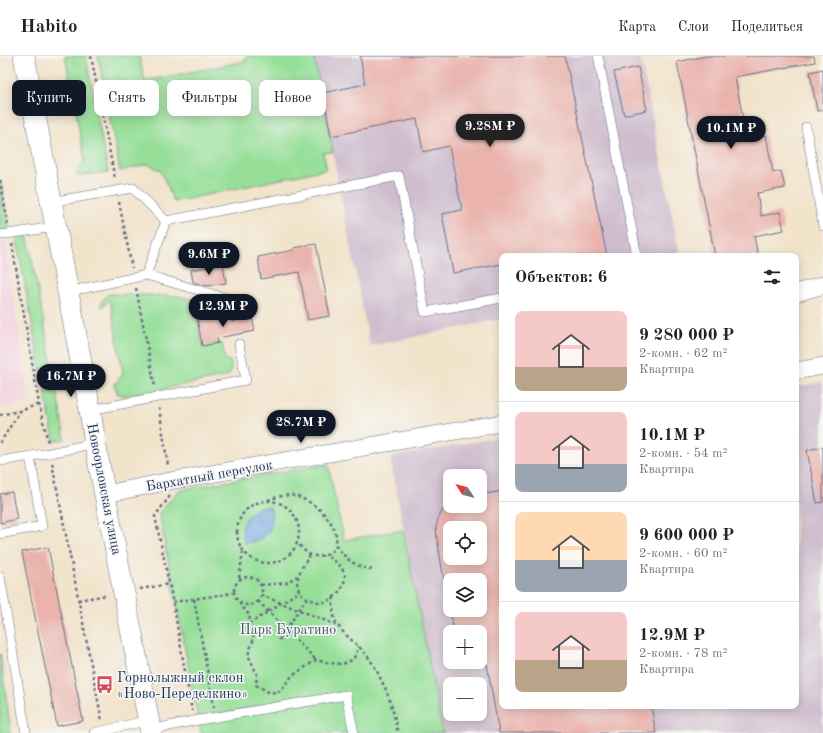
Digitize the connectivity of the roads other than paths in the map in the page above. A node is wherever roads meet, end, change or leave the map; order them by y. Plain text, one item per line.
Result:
1 (24, 56) edge
2 (598, 56) edge
3 (806, 127) dead end
4 (50, 202) junction
5 (166, 221) junction
6 (823, 226) edge
7 (55, 227) junction
8 (0, 235) edge
9 (636, 253) edge
10 (146, 275) junction
11 (823, 285) edge
12 (68, 292) junction
13 (799, 292) edge
14 (499, 299) edge
15 (233, 316) dead end
16 (239, 344) dead end
17 (823, 366) edge
18 (799, 371) edge
19 (90, 410) junction
20 (499, 424) edge
21 (95, 443) junction
22 (30, 456) junction
23 (0, 461) edge
24 (106, 494) junction
25 (0, 534) edge
26 (0, 576) edge
27 (150, 728) edge
28 (26, 733) edge
29 (94, 733) edge
30 (354, 733) edge

1 - 4 street, Новоорловская улица
2 - 9 lane
3 - 6 lane
4 - 5 lane
4 - 7 street, Новоорловская улица
5 - 10 lane
5 - 14 lane
7 - 8 lane
7 - 12 street, Новоорловская улица
10 - 12 lane
10 - 15 lane
11 - 13 street
12 - 19 street, Новоорловская улица
16 - 19 lane
17 - 18 street
19 - 21 street, Новоорловская улица
20 - 24 street, Бархатный переулок
21 - 22 lane
21 - 24 street, Новоорловская улица
22 - 23 lane
22 - 25 lane
24 - 27 street, Новоорловская улица
26 - 28 lane
27 - 29 lane
27 - 30 lane

